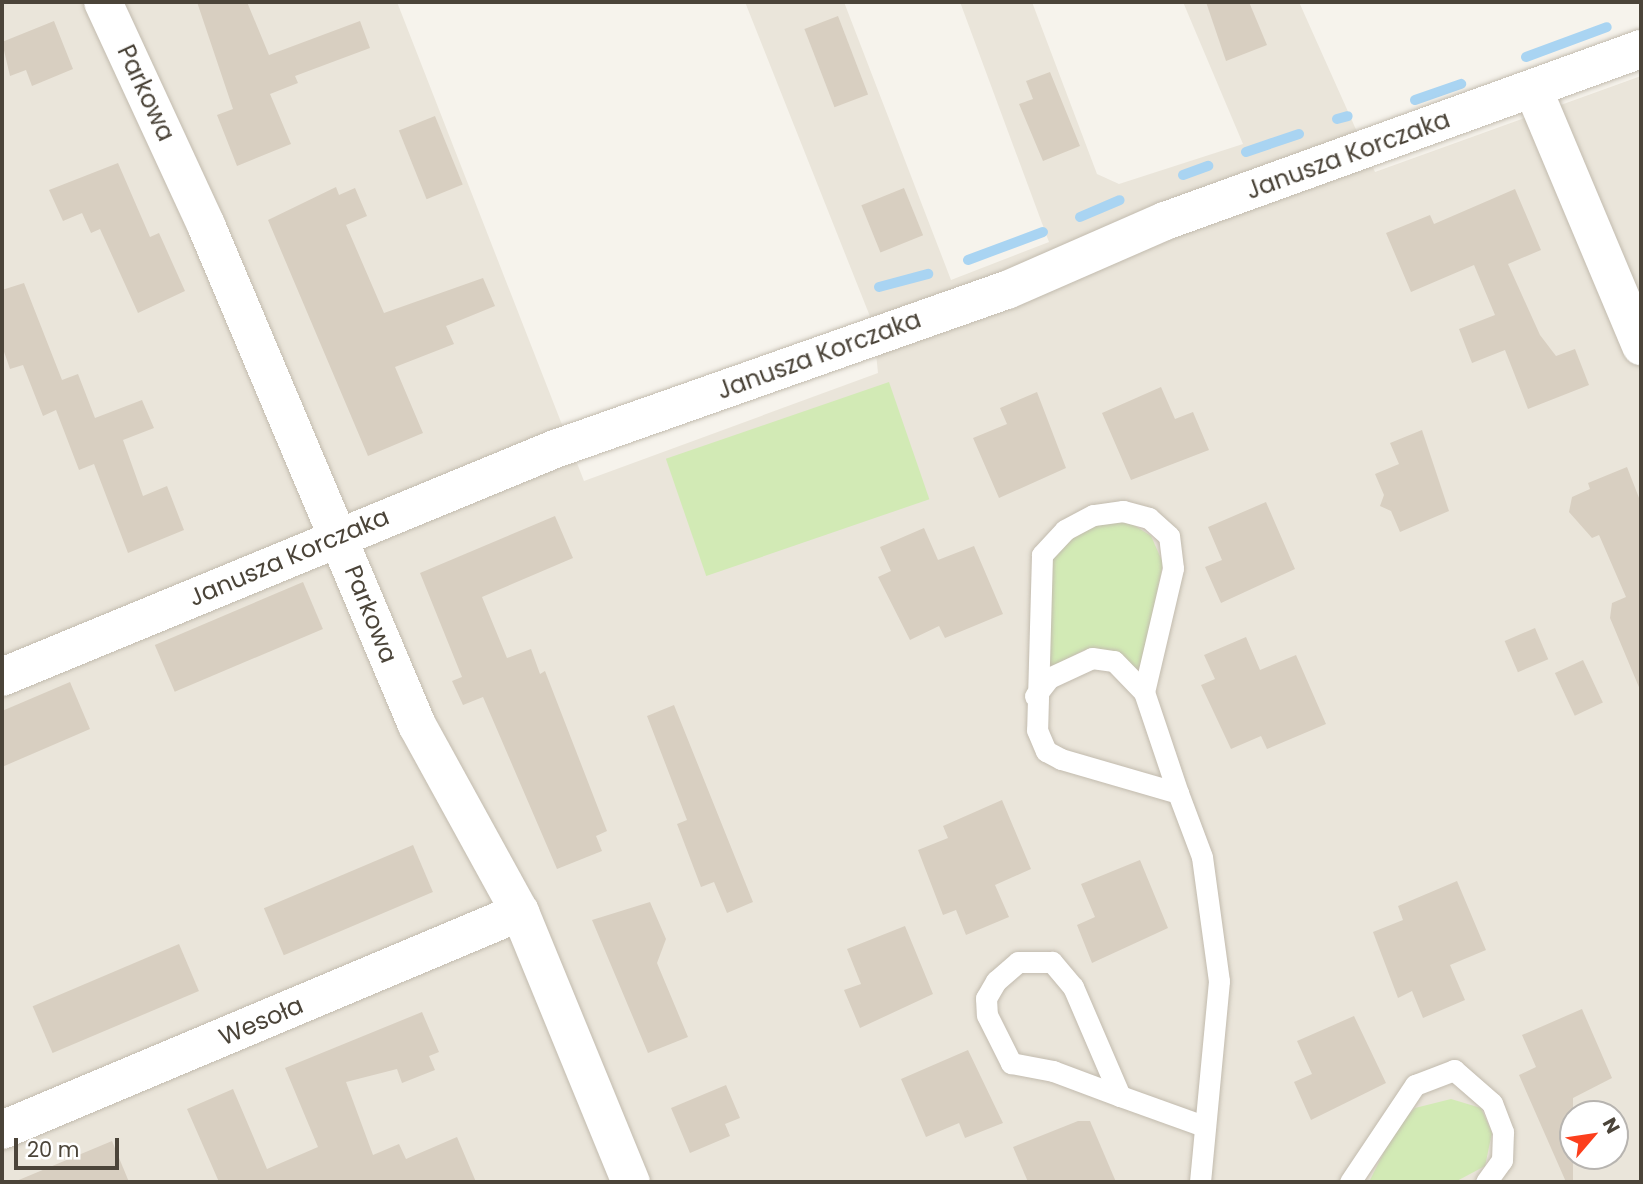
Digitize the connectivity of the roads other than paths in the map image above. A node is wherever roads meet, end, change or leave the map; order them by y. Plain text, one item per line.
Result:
1 (103, 2) edge
2 (1641, 49) edge
3 (1533, 89) junction
4 (1641, 346) edge
5 (339, 534) junction
6 (2, 677) edge
7 (1144, 692) junction
8 (1035, 696) junction
9 (1178, 793) junction
10 (520, 912) junction
11 (1119, 1096) junction
12 (1204, 1126) junction
13 (2, 1130) edge
14 (631, 1182) edge
15 (1199, 1182) edge
16 (1350, 1182) edge
17 (1486, 1182) edge

1 - 5 street, Parkowa
2 - 3 street, Janusza Korczaka
3 - 4 street
3 - 5 street, Janusza Korczaka
5 - 6 street, Janusza Korczaka
5 - 10 street, Parkowa
7 - 8 lane
7 - 8 lane
7 - 9 lane
8 - 9 lane
9 - 12 lane
10 - 13 street, Wesoła
10 - 14 street, Parkowa
11 - 11 lane
11 - 12 lane
12 - 15 lane
16 - 17 lane

